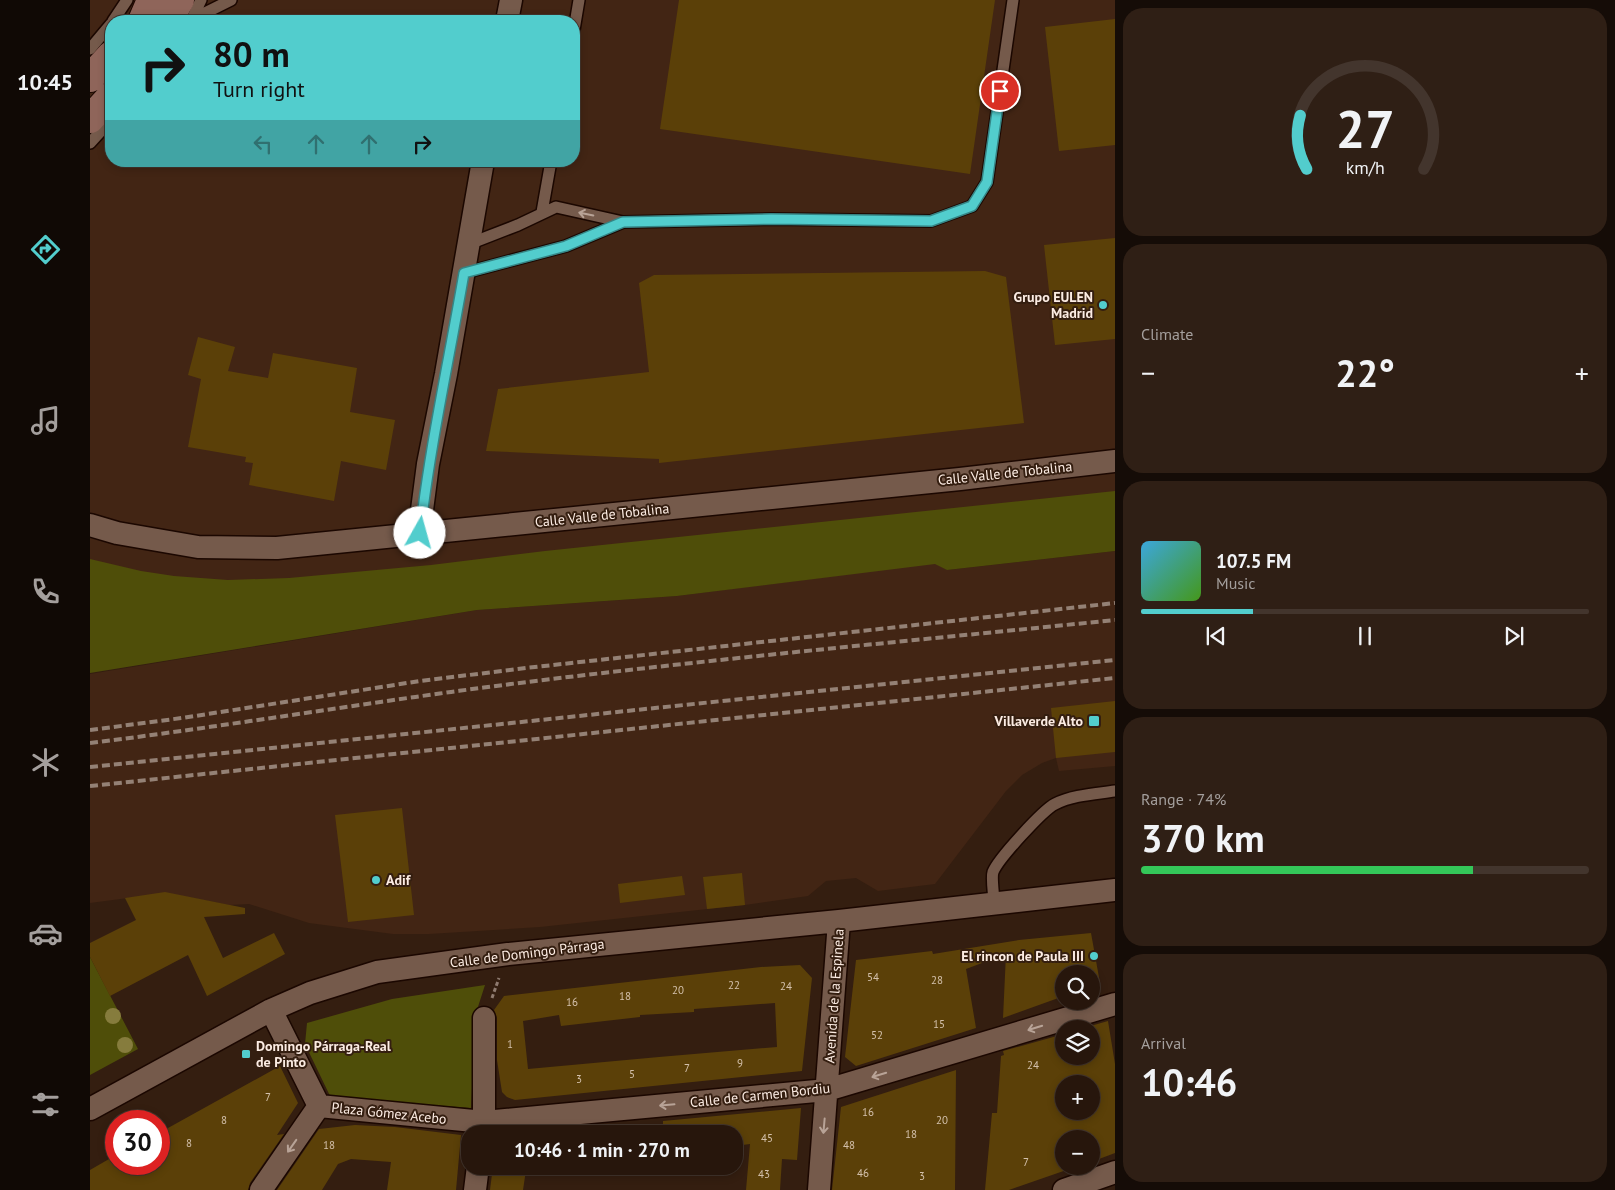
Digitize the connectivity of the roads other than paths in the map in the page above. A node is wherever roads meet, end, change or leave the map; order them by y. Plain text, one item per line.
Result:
1 (128, 0) edge
2 (151, 0) edge
3 (201, 0) edge
4 (231, 0) edge
5 (511, 0) edge
6 (579, 0) edge
7 (1013, 0) edge
8 (118, 15) edge
9 (145, 15) edge
10 (183, 15) edge
11 (509, 15) edge
12 (576, 15) edge
13 (105, 31) edge
14 (90, 49) edge
15 (105, 62) edge
16 (90, 78) edge
17 (105, 102) edge
18 (90, 118) edge
19 (105, 127) edge
20 (90, 143) edge
21 (482, 167) edge
22 (550, 167) edge
23 (542, 212) junction
24 (623, 222) junction
25 (469, 244) junction
26 (464, 273) junction
27 (1115, 460) edge
28 (90, 525) edge
29 (420, 533) junction
30 (1115, 791) edge
31 (1115, 890) edge
32 (994, 903) junction
33 (839, 921) junction
34 (1115, 1004) edge
35 (271, 1010) junction
36 (484, 1018) road end
37 (827, 1090) junction
38 (319, 1106) junction
39 (90, 1109) edge
40 (462, 1125) edge
41 (484, 1125) edge
42 (511, 1125) edge
43 (1115, 1172) edge
44 (477, 1175) edge
45 (261, 1190) edge
46 (475, 1190) edge
47 (819, 1190) edge
48 (1064, 1190) edge

1 - 8 lane
2 - 9 main road
3 - 10 lane
4 - 10 lane
5 - 11 street
6 - 12 lane
7 - 24 lane
13 - 14 lane
15 - 16 main road
17 - 18 main road
19 - 20 lane
21 - 25 street
22 - 23 lane
24 -> 23 lane
23 - 25 lane
24 - 26 lane
25 - 26 street
26 - 29 street
27 - 29 street, Calle Valle de Tobalina
28 - 29 street, Calle Valle de Tobalina
30 - 32 lane
31 - 32 street, Calle de Domingo Párraga
32 - 33 street, Calle de Domingo Párraga
33 - 35 street, Calle de Domingo Párraga
33 - 37 street, Avenida de la Espinela
34 -> 37 street, Calle de Carmen Bordiu
35 - 38 street, Plaza Gómez Acebo
35 - 39 street, Calle de Domingo Párraga
36 - 41 street
37 -> 42 street, Calle de Carmen Bordiu
37 -> 47 street, Avenida de la Espinela
38 - 40 street, Plaza Gómez Acebo
38 -> 45 street
43 - 48 street
44 - 46 street

